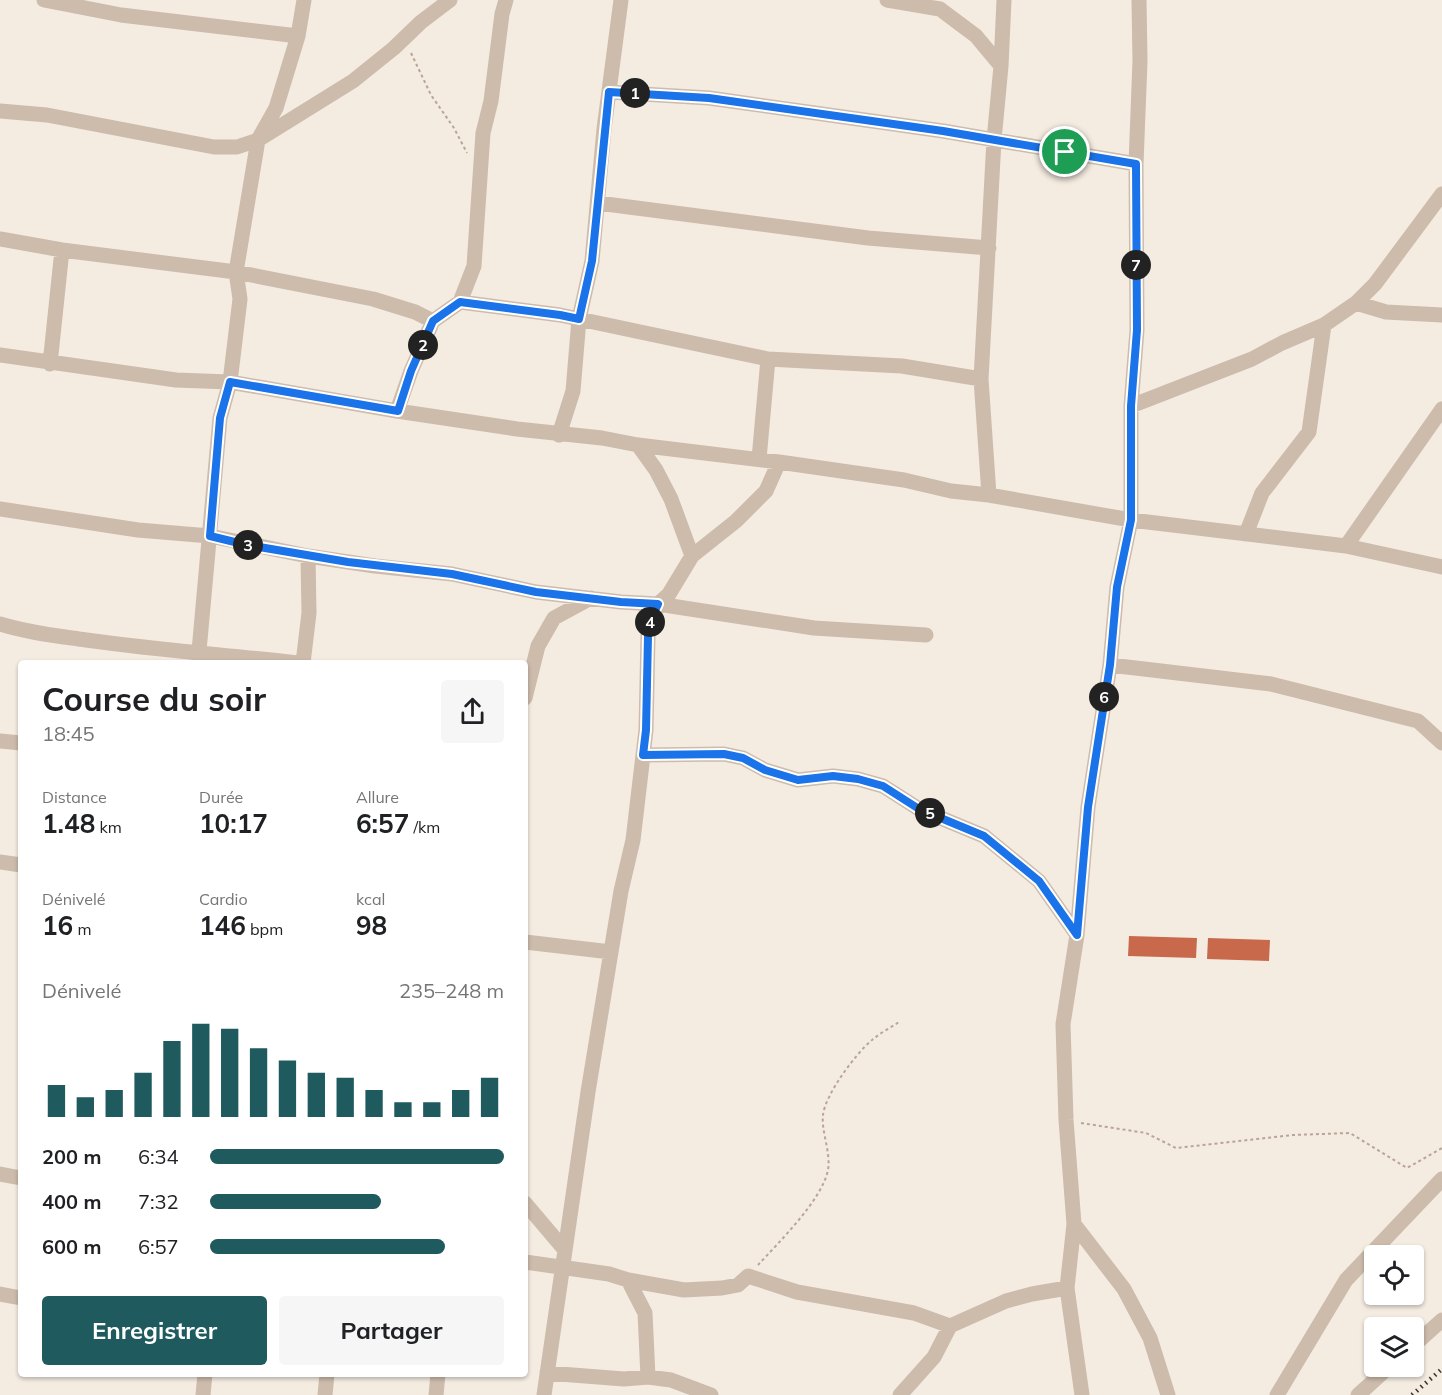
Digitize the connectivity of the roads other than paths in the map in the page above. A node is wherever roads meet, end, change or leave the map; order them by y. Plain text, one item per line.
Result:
1 (44, 0) edge
2 (304, 0) edge
3 (450, 0) edge
4 (506, 0) edge
5 (621, 0) edge
6 (887, 0) edge
7 (1004, 0) edge
8 (1139, 0) edge
9 (912, 2) edge
10 (298, 36) junction
11 (1001, 66) junction
12 (609, 92) junction
13 (0, 111) edge
14 (258, 140) junction
15 (994, 140) junction
16 (1136, 164) junction
17 (1442, 194) edge
18 (598, 203) junction
19 (0, 239) edge
20 (989, 248) junction
21 (62, 250) junction
22 (236, 272) junction
23 (460, 302) junction
24 (1356, 303) junction
25 (1442, 315) edge
26 (579, 319) junction
27 (433, 321) junction
28 (1324, 325) junction
29 (0, 356) edge
30 (768, 358) junction
31 (50, 364) junction
32 (981, 379) junction
33 (230, 382) junction
34 (1131, 406) junction
35 (1442, 410) edge
36 (398, 411) junction
37 (559, 435) junction
38 (638, 445) junction
39 (759, 459) junction
40 (779, 462) junction
41 (990, 495) junction
42 (0, 510) edge
43 (1131, 520) junction
44 (1246, 534) junction
45 (210, 536) junction
46 (1346, 546) junction
47 (308, 556) junction
48 (692, 556) junction
49 (1442, 567) edge
50 (591, 598) junction
51 (658, 604) junction
52 (0, 624) edge
53 (926, 635) dead end
54 (199, 651) junction
55 (273, 660) edge
56 (303, 660) edge
57 (1110, 665) junction
58 (528, 686) edge
59 (0, 741) edge
60 (18, 743) edge
61 (1442, 743) edge
62 (643, 755) junction
63 (0, 862) edge
64 (18, 865) edge
65 (1077, 935) junction
66 (528, 942) edge
67 (611, 952) junction
68 (0, 1174) edge
69 (18, 1177) edge
70 (1442, 1179) edge
71 (528, 1207) edge
72 (1074, 1224) junction
73 (564, 1249) junction
74 (528, 1262) edge
75 (562, 1267) junction
76 (628, 1280) junction
77 (1067, 1288) junction
78 (0, 1294) edge
79 (18, 1297) edge
80 (1442, 1320) edge
81 (950, 1326) junction
82 (1424, 1336) edge
83 (548, 1373) junction
84 (205, 1377) edge
85 (327, 1377) edge
86 (438, 1377) edge
87 (648, 1377) junction
88 (1378, 1377) edge
89 (202, 1395) edge
90 (325, 1395) edge
91 (436, 1395) edge
92 (544, 1395) edge
93 (711, 1395) edge
94 (900, 1395) edge
95 (1082, 1395) edge
96 (1168, 1395) edge
97 (1277, 1395) edge
98 (1358, 1395) edge

1 - 10 street
2 - 10 street
3 - 14 street
4 - 23 street
5 - 12 street
6 - 9 street
7 - 11 street
8 - 16 street
9 - 11 street
10 - 14 street
11 - 15 street
12 - 15 street
12 - 18 street
13 - 14 street
14 - 22 street
15 - 16 street
15 - 20 street
16 - 34 street
17 - 24 street
18 - 20 street
18 - 26 street
19 - 21 street
20 - 32 street
21 - 22 street
21 - 31 street
22 - 27 street
22 - 33 street
23 - 26 street
23 - 27 street
24 - 25 street
24 - 28 street
26 - 30 street
26 - 37 street
27 - 36 street
28 - 34 street
28 - 44 street
29 - 31 street
30 - 32 street
30 - 39 street
31 - 33 street
32 - 41 street
33 - 36 street
33 - 45 street
34 - 43 street
35 - 46 street
36 - 37 street
37 - 38 street
38 - 39 street
38 - 48 street
39 - 40 street
40 - 41 street
40 - 48 street
41 - 43 street
42 - 45 street
43 - 44 street
43 - 57 street
44 - 46 street
45 - 47 street
45 - 54 street
46 - 49 street
47 - 50 street
47 - 56 street
48 - 51 street
50 - 51 street
50 - 58 street
51 - 53 street
51 - 62 street
52 - 54 street
54 - 55 street
57 - 61 street
57 - 65 street
59 - 60 street
62 - 65 street
62 - 67 street
63 - 64 street
65 - 72 street
66 - 67 street
67 - 73 street
68 - 69 street
70 - 97 street
71 - 73 street
72 - 77 street
72 - 96 street
73 - 75 street
74 - 75 street
75 - 76 street
75 - 83 street
76 - 81 street
76 - 87 street
77 - 81 street
77 - 95 street
78 - 79 street
80 - 82 street
81 - 94 street
83 - 87 street
83 - 92 street
84 - 89 street
85 - 90 street
86 - 91 street
87 - 93 street
88 - 98 street

